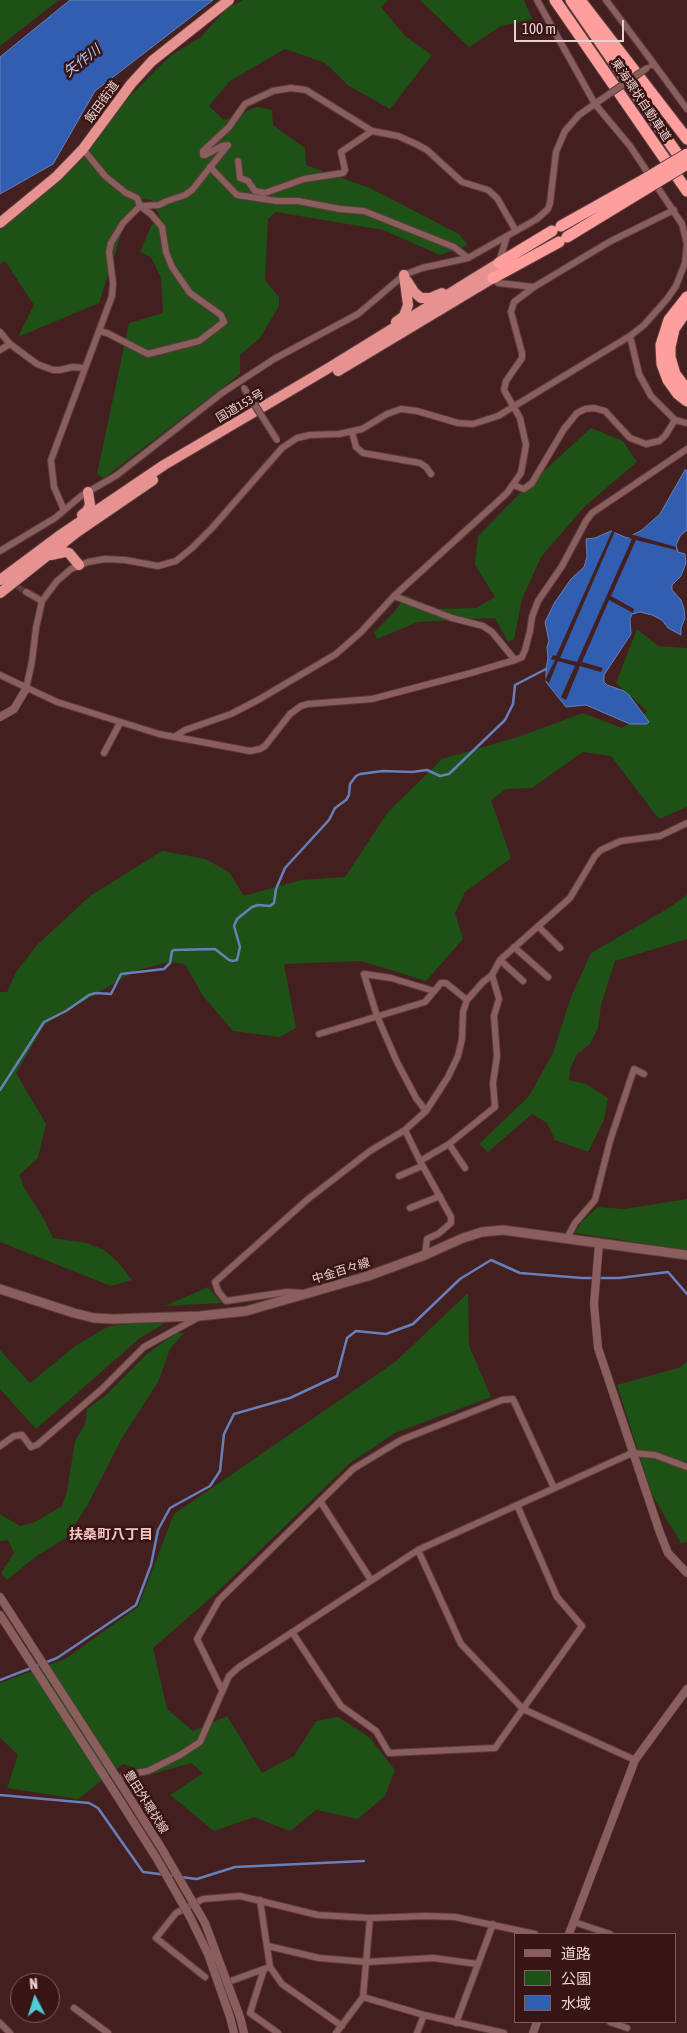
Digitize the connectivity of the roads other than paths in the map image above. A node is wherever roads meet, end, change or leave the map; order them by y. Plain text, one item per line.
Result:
1 (229, 0) edge
2 (537, 0) edge
3 (555, 0) edge
4 (571, 0) edge
5 (580, 0) edge
6 (606, 0) edge
7 (654, 64) junction
8 (595, 104) junction
9 (687, 109) edge
10 (372, 130) junction
11 (687, 139) edge
12 (83, 149) junction
13 (661, 154) junction
14 (687, 154) edge
15 (238, 161) dead end
16 (687, 164) edge
17 (210, 167) junction
18 (687, 168) edge
19 (647, 183) junction
20 (687, 191) edge
21 (687, 196) edge
22 (140, 206) junction
23 (674, 210) junction
24 (0, 223) edge
25 (516, 231) junction
26 (507, 236) junction
27 (468, 258) junction
28 (499, 263) junction
29 (404, 275) junction
30 (493, 278) junction
31 (534, 287) junction
32 (687, 297) edge
33 (687, 310) edge
34 (99, 331) junction
35 (0, 332) edge
36 (630, 336) junction
37 (10, 344) junction
38 (0, 350) edge
39 (84, 368) junction
40 (327, 369) junction
41 (240, 382) junction
42 (687, 390) edge
43 (687, 401) edge
44 (513, 407) junction
45 (675, 420) junction
46 (687, 423) edge
47 (352, 432) junction
48 (282, 448) junction
49 (687, 449) edge
50 (430, 474) dead end
51 (513, 485) junction
52 (88, 492) junction
53 (64, 510) junction
54 (100, 515) junction
55 (59, 536) junction
56 (0, 551) edge
57 (79, 565) junction
58 (0, 580) edge
59 (14, 580) junction
60 (26, 592) tunnel mouth
61 (0, 593) edge
62 (394, 596) junction
63 (42, 602) junction
64 (515, 660) junction
65 (0, 676) edge
66 (26, 689) junction
67 (0, 717) edge
68 (120, 723) junction
69 (174, 737) junction
70 (104, 754) dead end
71 (687, 823) edge
72 (538, 926) junction
73 (514, 947) junction
74 (560, 948) dead end
75 (500, 960) junction
76 (492, 975) junction
77 (548, 977) dead end
78 (522, 981) dead end
79 (434, 991) junction
80 (468, 1000) junction
81 (377, 1016) junction
82 (318, 1034) dead end
83 (644, 1074) dead end
84 (426, 1111) junction
85 (405, 1130) junction
86 (449, 1144) junction
87 (421, 1164) junction
88 (465, 1168) dead end
89 (399, 1176) dead end
90 (440, 1196) junction
91 (410, 1208) dead end
92 (567, 1238) junction
93 (599, 1244) junction
94 (425, 1255) junction
95 (687, 1255) edge
96 (0, 1289) edge
97 (310, 1293) junction
98 (200, 1316) junction
99 (0, 1446) edge
100 (632, 1453) junction
101 (687, 1467) edge
102 (554, 1488) junction
103 (320, 1501) junction
104 (517, 1505) junction
105 (418, 1550) junction
106 (687, 1574) edge
107 (371, 1580) junction
108 (0, 1597) edge
109 (0, 1615) edge
110 (292, 1632) junction
111 (687, 1689) edge
112 (222, 1690) junction
113 (523, 1709) junction
114 (635, 1760) junction
115 (118, 1779) junction
116 (260, 1900) junction
117 (370, 1918) junction
118 (574, 1922) junction
119 (493, 1924) junction
120 (531, 1933) edge
121 (569, 1933) edge
122 (607, 1933) edge
123 (268, 1946) junction
124 (367, 1962) junction
125 (478, 1964) junction
126 (267, 1968) junction
127 (206, 1977) dead end
128 (228, 1982) junction
129 (363, 1996) junction
130 (74, 2008) dead end
131 (424, 2015) junction
132 (0, 2023) edge
133 (456, 2023) junction
134 (613, 2023) edge
135 (342, 2026) junction
136 (628, 2028) edge
137 (269, 2031) edge
138 (10, 2033) edge
139 (108, 2033) edge
140 (234, 2033) edge
141 (244, 2033) edge
142 (278, 2033) edge
143 (336, 2033) edge
144 (417, 2033) edge
145 (504, 2033) edge

1 - 12 highway, 飯田街道
2 - 8 street
3 - 13 highway, 東海環状自動車道
4 - 18 highway, 東海環状自動車道
5 - 11 highway
6 - 7 street
7 - 8 street, bridge
7 - 9 street
8 - 23 street
8 - 25 street
10 - 15 street
10 - 17 street
10 - 25 street
12 - 22 street
12 - 24 highway, 飯田街道
13 - 20 highway, 東海環状自動車道
13 - 21 highway
14 - 19 highway, bridge
16 - 19 highway, bridge
17 - 22 street
17 - 27 street
19 - 28 highway
19 - 30 highway
22 - 34 street
22 - 34 street
23 - 31 street
23 - 36 street
25 - 26 street
26 - 27 street
26 - 28 street
27 - 29 street
28 - 29 highway
28 - 40 highway, 国道153号
29 - 40 highway
29 - 41 street
30 - 31 street
30 - 54 highway, 国道153号
31 - 44 street
32 - 43 highway
33 - 42 highway
34 - 39 street
35 - 37 street
36 - 44 street
36 - 45 street
37 - 38 street
37 - 39 street
39 - 53 street
40 - 55 highway, 国道153号
41 - 48 street, bridge
41 - 52 street
44 - 47 street
44 - 51 street
45 - 46 street
45 - 51 street
47 - 48 street
47 - 50 street
48 - 57 street
49 - 64 street
51 - 62 street
52 - 53 street
52 - 55 highway
53 - 56 street
54 - 57 highway
54 - 59 highway, 国道153号
55 - 58 highway, 国道153号
57 - 59 highway
57 - 63 street
59 - 61 highway, 国道153号
60 - 63 street
62 - 64 street
62 - 69 street
63 - 66 street
64 - 69 street
65 - 66 street
66 - 67 street
66 - 68 street
68 - 69 street
68 - 70 street
71 - 72 street
72 - 73 street
72 - 74 street
73 - 75 street
73 - 77 street
75 - 76 street
75 - 78 street
76 - 80 street
76 - 86 street
79 - 80 street
79 - 81 street
79 - 81 street
80 - 84 street
81 - 82 street
81 - 84 street
83 - 92 street
84 - 85 street
85 - 87 street
85 - 97 street
86 - 87 street
86 - 88 street
87 - 89 street
87 - 90 street
90 - 91 street
90 - 94 street
92 - 93 main road, 中金百々線
92 - 94 main road, 中金百々線
93 - 95 main road, 中金百々線
93 - 100 street
94 - 97 main road, 中金百々線
96 - 98 main road, 中金百々線
97 - 98 main road, 中金百々線
98 - 99 street
100 - 101 street
100 - 102 street
100 - 106 street
102 - 103 street
102 - 104 street
103 - 107 street
103 - 112 street
104 - 105 street
104 - 113 street
105 - 107 street
105 - 113 street
107 - 110 street
108 - 115 street, 豊田外環状線
109 - 140 street, 豊田外環状線, bridge
110 - 112 street
110 - 113 street
111 - 114 street
112 - 115 street
113 - 114 street
114 - 118 street
115 - 128 street, 豊田外環状線, bridge
116 - 117 street
116 - 123 street
116 - 127 street
117 - 119 street
117 - 124 street
118 - 121 street
118 - 122 street
119 - 120 street
119 - 125 street
123 - 124 street
123 - 126 street
124 - 125 street
124 - 129 street
125 - 133 street
126 - 128 street
126 - 135 street
126 - 137 street
128 - 141 street, 豊田外環状線, bridge
129 - 131 street
129 - 135 street
130 - 139 street
131 - 133 street
131 - 144 street
132 - 138 street
133 - 145 street
134 - 136 street
135 - 143 street
137 - 142 street

